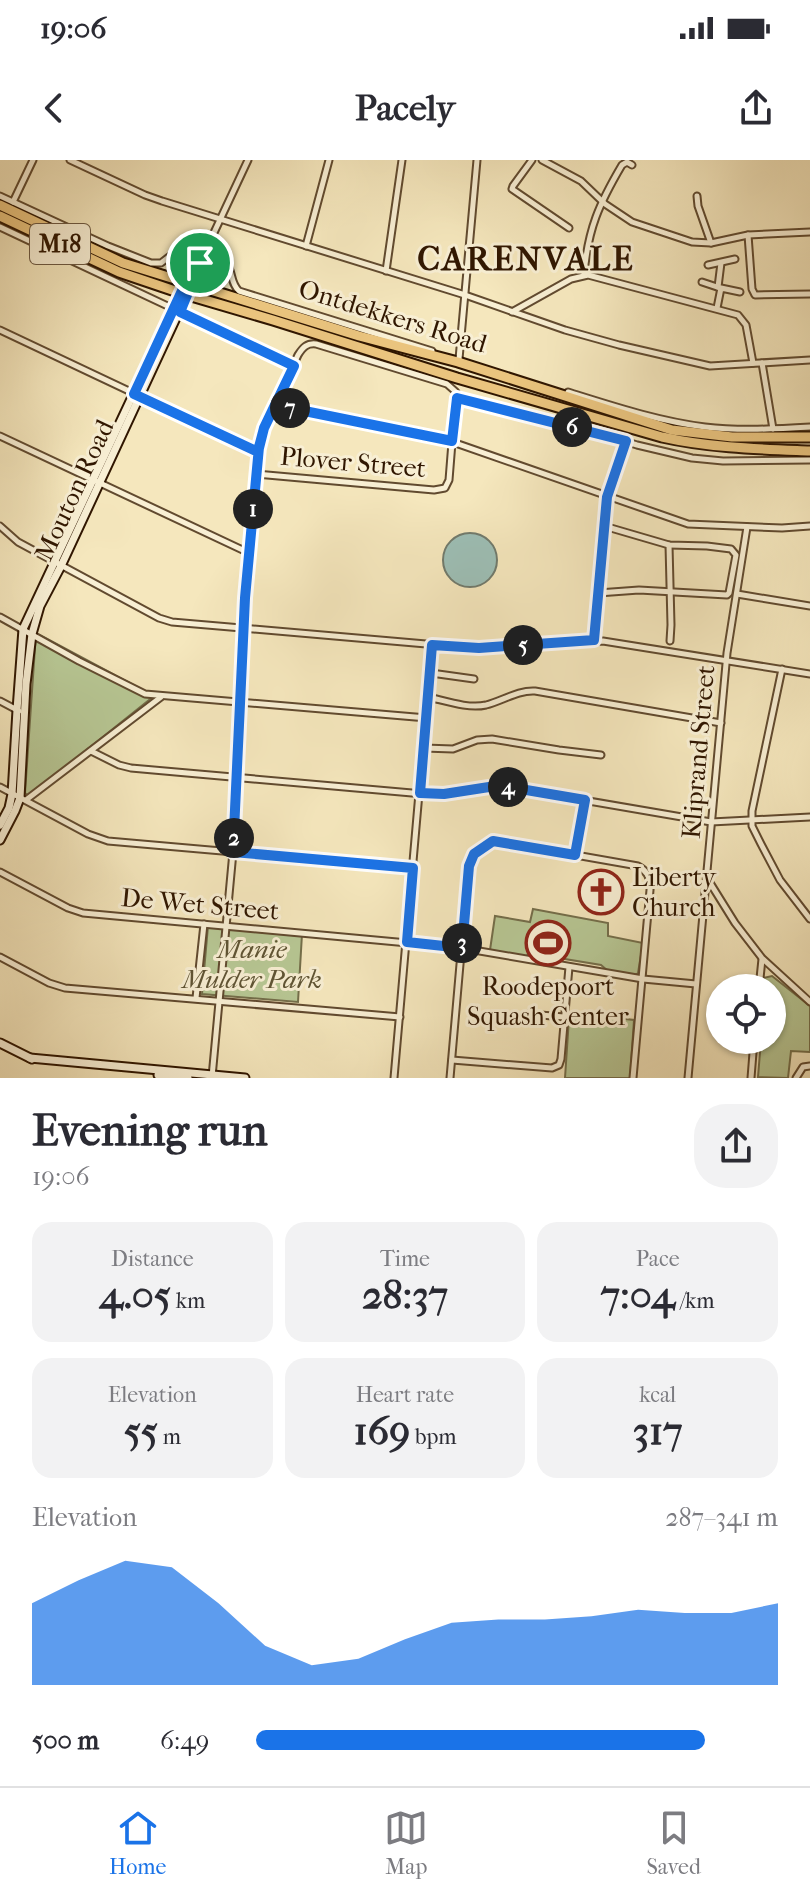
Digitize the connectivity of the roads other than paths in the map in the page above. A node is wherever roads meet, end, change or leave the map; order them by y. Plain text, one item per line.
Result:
1 (33, 160) edge
2 (70, 160) edge
3 (247, 160) edge
4 (329, 160) edge
5 (402, 160) edge
6 (477, 160) edge
7 (532, 160) edge
8 (542, 160) edge
9 (632, 165) dead end
10 (0, 196) edge
11 (697, 196) dead end
12 (602, 201) junction
13 (13, 202) junction
14 (0, 205) edge
15 (0, 216) edge
16 (220, 220) junction
17 (0, 227) edge
18 (569, 228) dead end
19 (810, 232) edge
20 (748, 235) junction
21 (711, 243) junction
22 (306, 246) junction
23 (202, 258) junction
24 (735, 259) dead end
25 (721, 263) junction
26 (708, 265) dead end
27 (386, 271) junction
28 (584, 274) junction
29 (189, 282) junction
30 (702, 282) dead end
31 (720, 288) junction
32 (740, 292) dead end
33 (184, 294) junction
34 (810, 294) edge
35 (465, 295) junction
36 (239, 298) junction
37 (717, 308) junction
38 (177, 310) junction
39 (512, 312) junction
40 (0, 330) edge
41 (459, 359) junction
42 (810, 360) edge
43 (753, 363) junction
44 (762, 363) junction
45 (294, 366) junction
46 (137, 395) junction
47 (457, 398) junction
48 (275, 405) junction
49 (810, 427) edge
50 (773, 429) junction
51 (0, 436) edge
52 (810, 437) edge
53 (452, 441) junction
54 (626, 441) junction
55 (810, 451) edge
56 (258, 452) junction
57 (810, 460) edge
58 (256, 474) junction
59 (97, 481) junction
60 (607, 497) junction
61 (0, 526) edge
62 (604, 526) junction
63 (810, 526) edge
64 (747, 527) junction
65 (669, 545) junction
66 (249, 553) junction
67 (58, 564) junction
68 (598, 593) junction
69 (670, 593) junction
70 (737, 594) junction
71 (810, 606) edge
72 (0, 617) edge
73 (244, 628) junction
74 (23, 629) junction
75 (32, 634) junction
76 (594, 640) junction
77 (670, 641) dead end
78 (432, 645) junction
79 (727, 660) junction
80 (782, 669) junction
81 (431, 673) junction
82 (810, 674) edge
83 (474, 679) dead end
84 (162, 696) junction
85 (428, 697) junction
86 (0, 701) edge
87 (240, 702) junction
88 (20, 712) junction
89 (427, 718) junction
90 (721, 723) junction
91 (424, 748) junction
92 (91, 751) junction
93 (601, 755) dead end
94 (236, 777) junction
95 (0, 787) edge
96 (420, 793) junction
97 (19, 798) junction
98 (585, 800) junction
99 (810, 817) edge
100 (751, 820) junction
101 (711, 822) junction
102 (0, 825) edge
103 (0, 840) edge
104 (233, 852) junction
105 (575, 855) junction
106 (413, 868) junction
107 (0, 872) edge
108 (707, 878) junction
109 (810, 919) edge
110 (204, 924) junction
111 (226, 926) junction
112 (407, 942) junction
113 (462, 948) junction
114 (0, 957) edge
115 (762, 958) junction
116 (569, 967) junction
117 (774, 970) junction
118 (760, 974) edge
119 (766, 974) edge
120 (643, 979) junction
121 (696, 984) junction
122 (196, 998) junction
123 (219, 1000) junction
124 (810, 1002) edge
125 (529, 1014) dead end
126 (400, 1017) junction
127 (564, 1017) junction
128 (0, 1043) edge
129 (753, 1054) edge
130 (452, 1060) junction
131 (810, 1066) edge
132 (121, 1069) junction
133 (212, 1076) edge
134 (188, 1078) edge
135 (245, 1078) edge
136 (394, 1078) edge
137 (450, 1078) edge
138 (633, 1078) edge
139 (688, 1078) edge
140 (751, 1078) edge
141 (796, 1078) edge

1 - 13 street
2 - 16 street
3 - 16 street, Mouton Road
4 - 22 street
5 - 27 street
6 - 35 street
7 - 18 street
8 - 12 street
9 - 12 street
10 - 13 street
11 - 21 street
12 - 21 street
12 - 28 street
13 - 23 street
14 - 29 main road, Ontdekkers Road / M18
15 - 33 main road, Ontdekkers Road / M18
16 - 22 street
16 - 23 street, Mouton Road
17 - 38 street
19 - 20 street
20 - 21 street
20 - 34 street
22 - 27 street
23 - 29 street, Mouton Road
23 - 36 main road
23 - 41 street, Ontdekkers Road
24 - 25 street
25 - 26 street
25 - 31 street
27 - 35 street
28 - 37 street
28 - 39 street
29 - 33 main road, Mouton Road
29 - 36 main road, Ontdekkers Road / M18
30 - 31 street
31 - 32 street
31 - 37 street
33 - 38 main road, Mouton Road
33 - 55 main road, Ontdekkers Road / M18
35 - 39 street
35 - 41 street
36 - 52 main road, Ontdekkers Road / M18
37 - 43 street
38 - 45 street
38 - 46 main road, Mouton Road
39 - 43 street
40 - 46 street
41 - 50 street, Ontdekkers Road
42 - 44 street
43 - 44 street
44 - 50 street
45 - 47 street, Ontdekkers Road
45 - 48 street
46 - 56 street
46 - 59 main road, Mouton Road
47 - 53 street
47 - 54 street
48 - 53 street
48 - 56 street
49 - 50 street, Ontdekkers Road
51 - 59 street
53 - 58 street, Plover Street
53 - 60 street
54 - 57 street
54 - 60 street
56 - 58 street
58 - 66 street
59 - 66 street
59 - 67 main road, Mouton Road
60 - 62 street
60 - 64 street
61 - 67 street
62 - 65 street
62 - 68 street
63 - 64 street
64 - 70 street, Kliprand Street
65 - 69 street
65 - 69 street
66 - 73 street
67 - 73 street
67 - 74 main road, Mouton Road
67 - 75 main road, Mouton Road
68 - 69 street
68 - 76 street
69 - 77 street
70 - 71 street
70 - 79 street, Kliprand Street
72 - 74 street
73 - 78 street
73 - 87 street
74 - 75 street
74 - 88 main road, Mouton Road
75 - 84 street
75 - 88 main road, Mouton Road
76 - 78 street
76 - 79 street
78 - 81 street
79 - 80 street
79 - 90 street, Kliprand Street
80 - 82 street
80 - 100 street
81 - 83 street
81 - 85 street
84 - 87 street
84 - 92 street
85 - 89 street
85 - 90 street
86 - 88 street
87 - 89 street
87 - 94 street
88 - 97 main road, Mouton Road
89 - 91 street
90 - 101 street, Kliprand Street
91 - 93 street
91 - 96 street
92 - 94 street
92 - 97 street
94 - 96 street
94 - 104 street
95 - 97 street
96 - 98 street
96 - 106 street
97 - 102 main road
97 - 103 main road
97 - 104 street
98 - 101 street
98 - 105 street
99 - 100 street
100 - 101 street
100 - 109 street
101 - 108 street, Kliprand Street
104 - 106 street
104 - 111 street
105 - 113 street
105 - 120 street
106 - 112 street
107 - 110 street, De Wet Street
108 - 115 street
108 - 121 street, Kliprand Street
110 - 111 street, De Wet Street
110 - 122 street
111 - 112 street, De Wet Street
111 - 123 street
112 - 113 street, De Wet Street
112 - 126 street
113 - 116 street, De Wet Street
113 - 130 street
114 - 122 street
115 - 117 street
115 - 118 street
116 - 120 street, De Wet Street
116 - 127 street
117 - 119 street
117 - 124 street
120 - 121 street, De Wet Street
120 - 138 street
121 - 139 street, Kliprand Street
122 - 123 street
123 - 126 street
123 - 133 street
125 - 127 street
126 - 136 street
127 - 130 street
128 - 132 main road
129 - 140 street
130 - 137 street
131 - 141 street
132 - 133 main road
132 - 134 main road
133 - 135 main road

